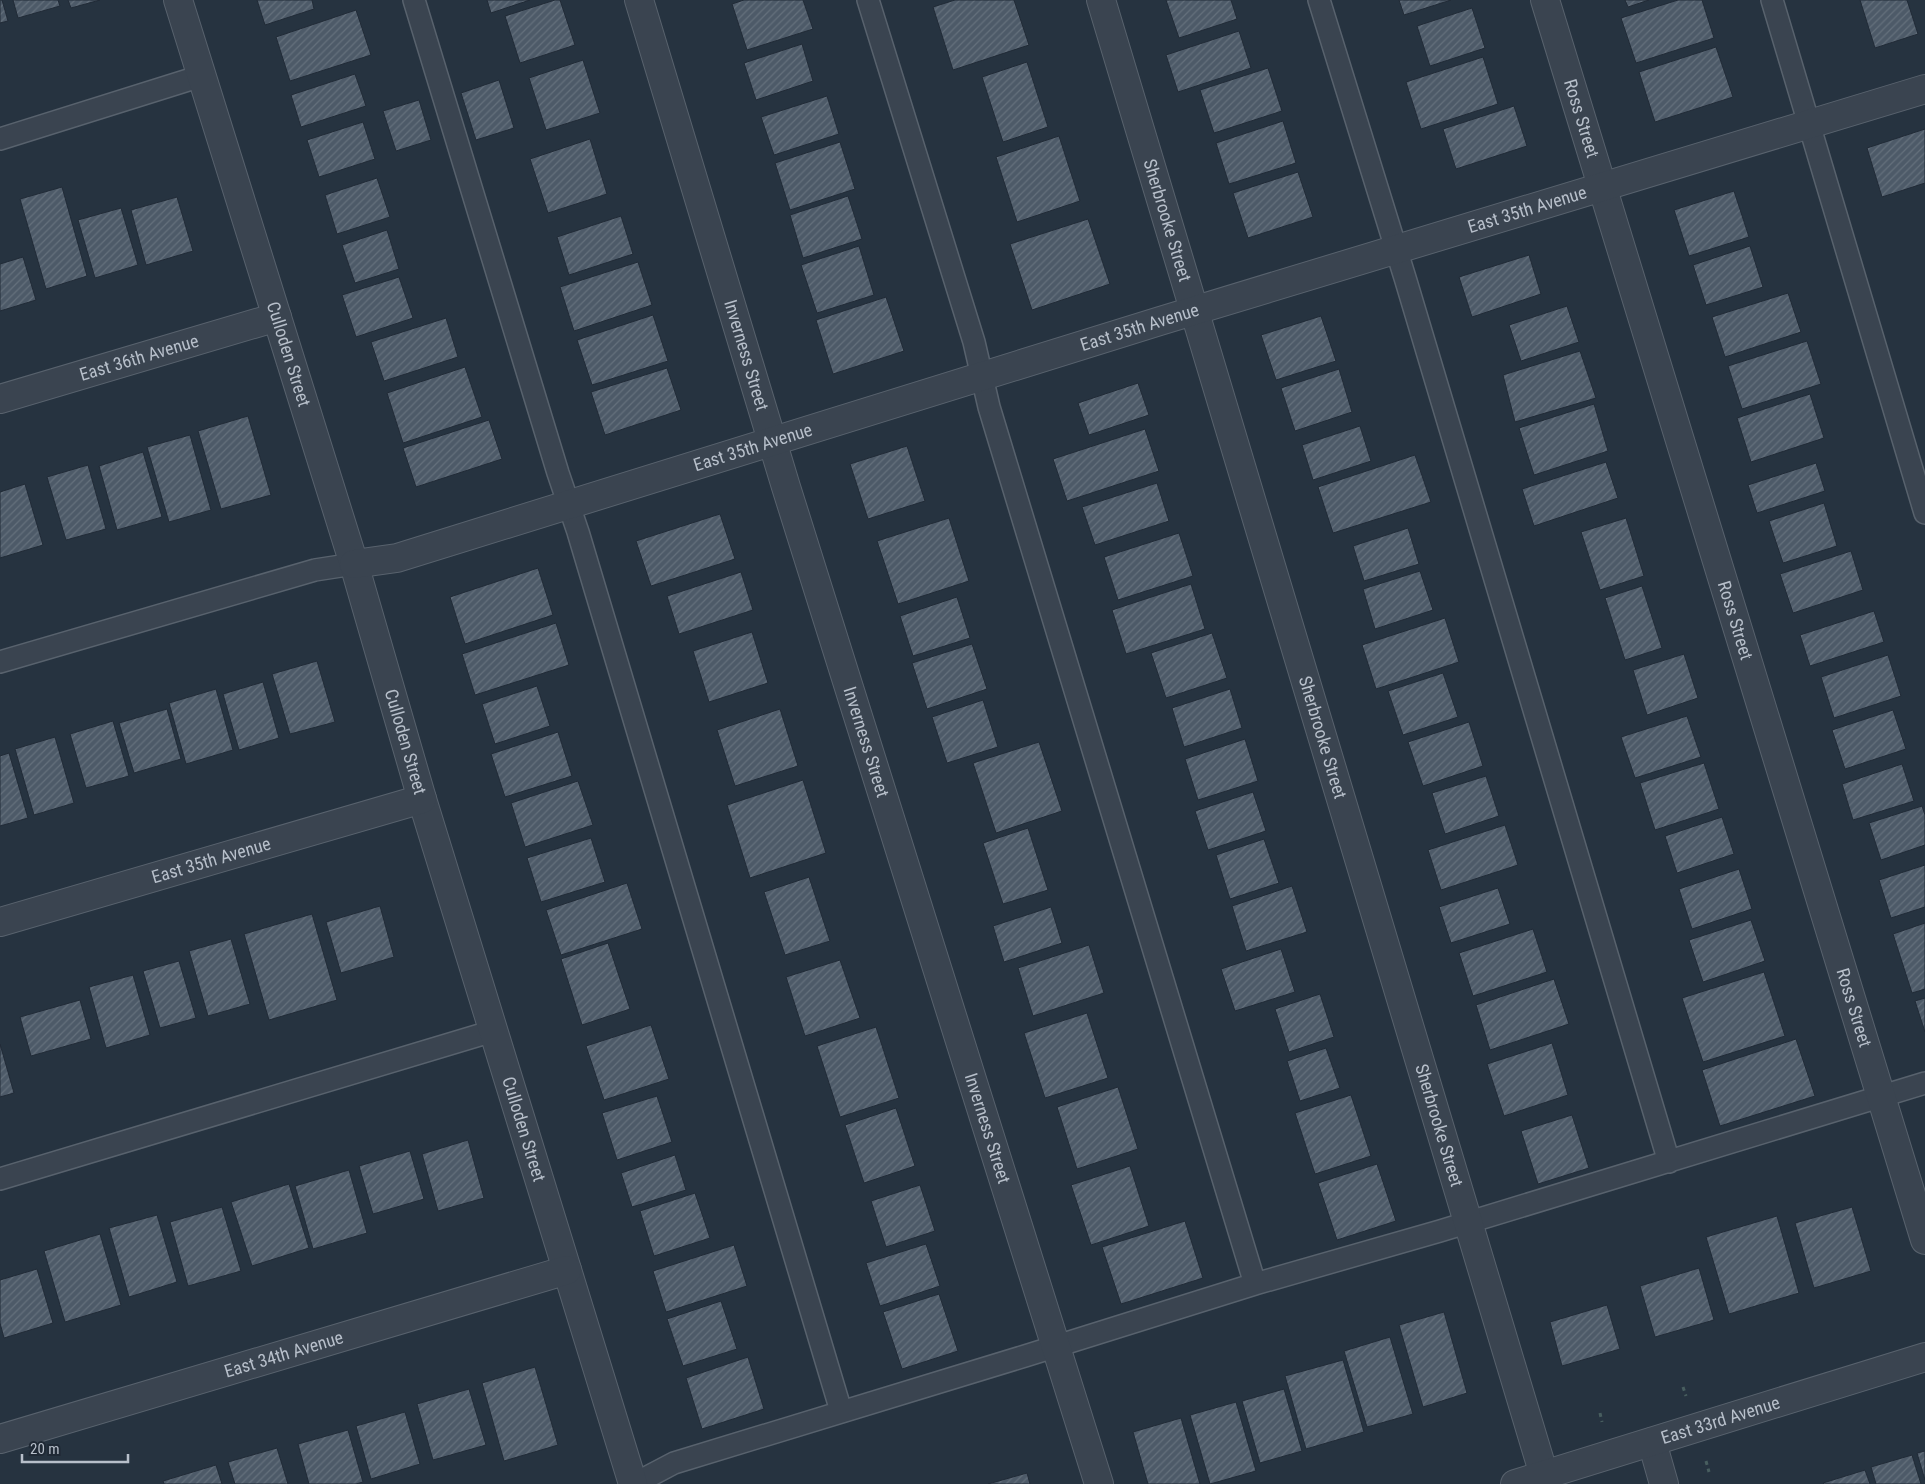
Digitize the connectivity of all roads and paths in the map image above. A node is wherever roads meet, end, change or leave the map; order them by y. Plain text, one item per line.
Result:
1 (178, 0) edge
2 (414, 0) edge
3 (639, 0) edge
4 (868, 0) edge
5 (1101, 0) edge
6 (1319, 0) edge
7 (1545, 0) edge
8 (1772, 0) edge
9 (201, 76) junction
10 (1925, 89) edge
11 (1809, 123) junction
12 (0, 139) edge
13 (1602, 186) junction
14 (1397, 250) junction
15 (1194, 311) junction
16 (277, 317) junction
17 (982, 377) junction
18 (0, 399) edge
19 (773, 441) junction
20 (569, 506) junction
21 (1925, 513) edge
22 (354, 564) junction
23 (0, 662) edge
24 (422, 799) junction
25 (0, 922) edge
26 (493, 1031) junction
27 (1925, 1083) edge
28 (1882, 1096) junction
29 (1669, 1162) junction
30 (0, 1179) edge
31 (1468, 1222) junction
32 (1925, 1240) edge
33 (567, 1270) junction
34 (1255, 1284) junction
35 (1054, 1347) junction
36 (1925, 1357) edge
37 (1684, 1387) dead end
38 (1686, 1396) dead end
39 (841, 1411) junction
40 (1600, 1413) dead end
41 (1602, 1422) dead end
42 (0, 1439) edge
43 (1652, 1442) junction
44 (1706, 1461) dead end
45 (1709, 1472) dead end
46 (1544, 1475) junction
47 (634, 1484) edge
48 (1098, 1484) edge
49 (1515, 1484) edge
50 (1664, 1484) edge

1 - 9 street, Culloden Street
2 - 20 lane
3 - 19 street, Inverness Street
4 - 17 lane
5 - 15 street, Sherbrooke Street
6 - 14 lane
7 - 13 street, Ross Street
8 - 11 lane
9 - 12 lane
9 - 16 street, Culloden Street
10 - 11 street, East 35th Avenue
11 - 13 street, East 35th Avenue
11 - 21 lane
13 - 14 street, East 35th Avenue
13 - 28 street, Ross Street
14 - 15 street, East 35th Avenue
14 - 29 lane
15 - 17 street, East 35th Avenue
15 - 31 street, Sherbrooke Street
16 - 18 street, East 36th Avenue
16 - 22 street, Culloden Street
17 - 19 street, East 35th Avenue
17 - 34 lane
19 - 20 street, East 35th Avenue
19 - 35 street, Inverness Street
20 - 22 street, East 35th Avenue
20 - 39 lane
22 - 23 lane
22 - 24 street, Culloden Street
24 - 25 street, East 35th Avenue
24 - 26 street, Culloden Street
26 - 30 lane
26 - 33 street, Culloden Street
27 - 28 lane
28 - 29 lane
28 - 32 street, Ross Street
29 - 31 lane
31 - 34 lane
31 - 46 street, Sherbrooke Street
33 - 42 street, East 34th Avenue
33 - 47 street, Culloden Street
34 - 35 lane
35 - 39 lane
35 - 48 street, Inverness Street
36 - 43 street, East 33rd Avenue
37 - 38 path
39 - 47 lane
40 - 41 path
43 - 46 street, East 33rd Avenue
43 - 50 street
44 - 45 path
46 - 49 street, East 33rd Avenue

